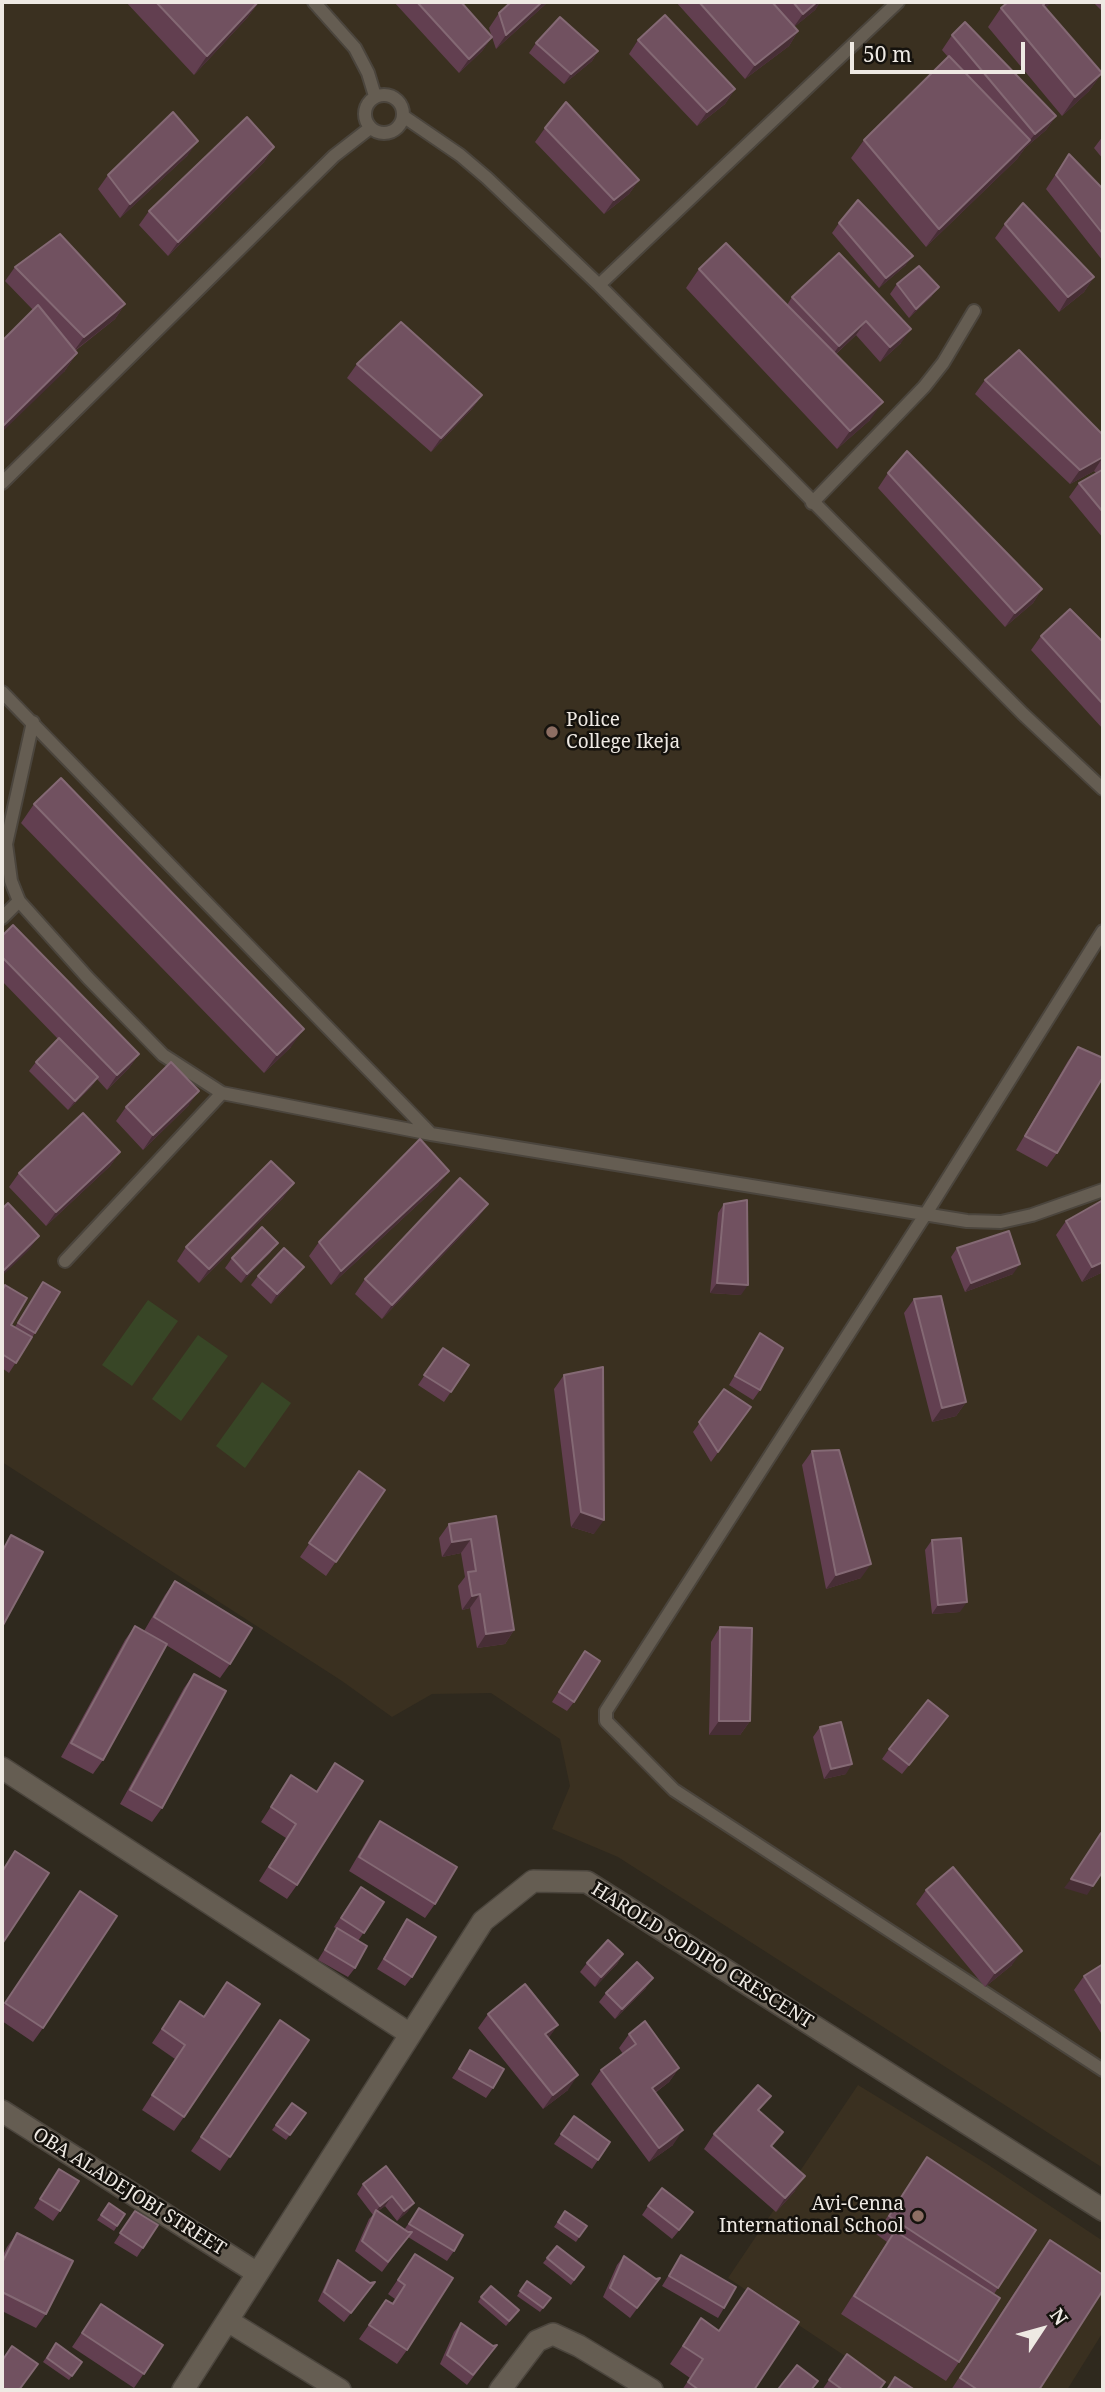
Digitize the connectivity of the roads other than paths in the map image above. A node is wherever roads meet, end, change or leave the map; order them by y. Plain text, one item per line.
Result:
1 (314, 2) edge
2 (898, 2) edge
3 (375, 96) junction
4 (403, 116) junction
5 (370, 128) junction
6 (599, 285) junction
7 (974, 311) dead end
8 (2, 483) edge
9 (812, 503) junction
10 (2, 692) edge
11 (33, 722) junction
12 (1103, 789) edge
13 (19, 901) junction
14 (2, 918) edge
15 (1103, 931) edge
16 (222, 1093) junction
17 (430, 1134) junction
18 (1103, 1190) edge
19 (925, 1215) junction
20 (65, 1261) dead end
21 (2, 1768) edge
22 (411, 2034) junction
23 (1103, 2070) edge
24 (2, 2111) edge
25 (1103, 2210) edge
26 (257, 2273) junction
27 (228, 2321) junction
28 (183, 2390) edge
29 (340, 2390) edge
30 (500, 2390) edge
31 (652, 2390) edge

1 - 3 lane
2 - 6 lane
3 - 4 lane
3 - 5 lane
4 - 5 lane
4 - 6 lane
5 - 8 lane
6 - 9 lane
7 - 9 lane
9 - 12 lane
10 - 11 lane
11 - 13 lane
11 - 17 lane
13 - 14 lane
13 - 16 lane
15 - 19 lane
16 - 17 lane
16 - 20 lane
17 - 19 lane
18 - 19 lane
19 - 23 lane
21 - 22 street
22 - 25 street, HAROLD SODIPO CRESCENT
22 - 26 street, HAROLD SODIPO CRESCENT
24 - 26 street, OBA ALADEJOBI STREET
26 - 27 street, HAROLD SODIPO CRESCENT
27 - 28 street, HAROLD SODIPO CRESCENT
27 - 29 street
30 - 31 street

